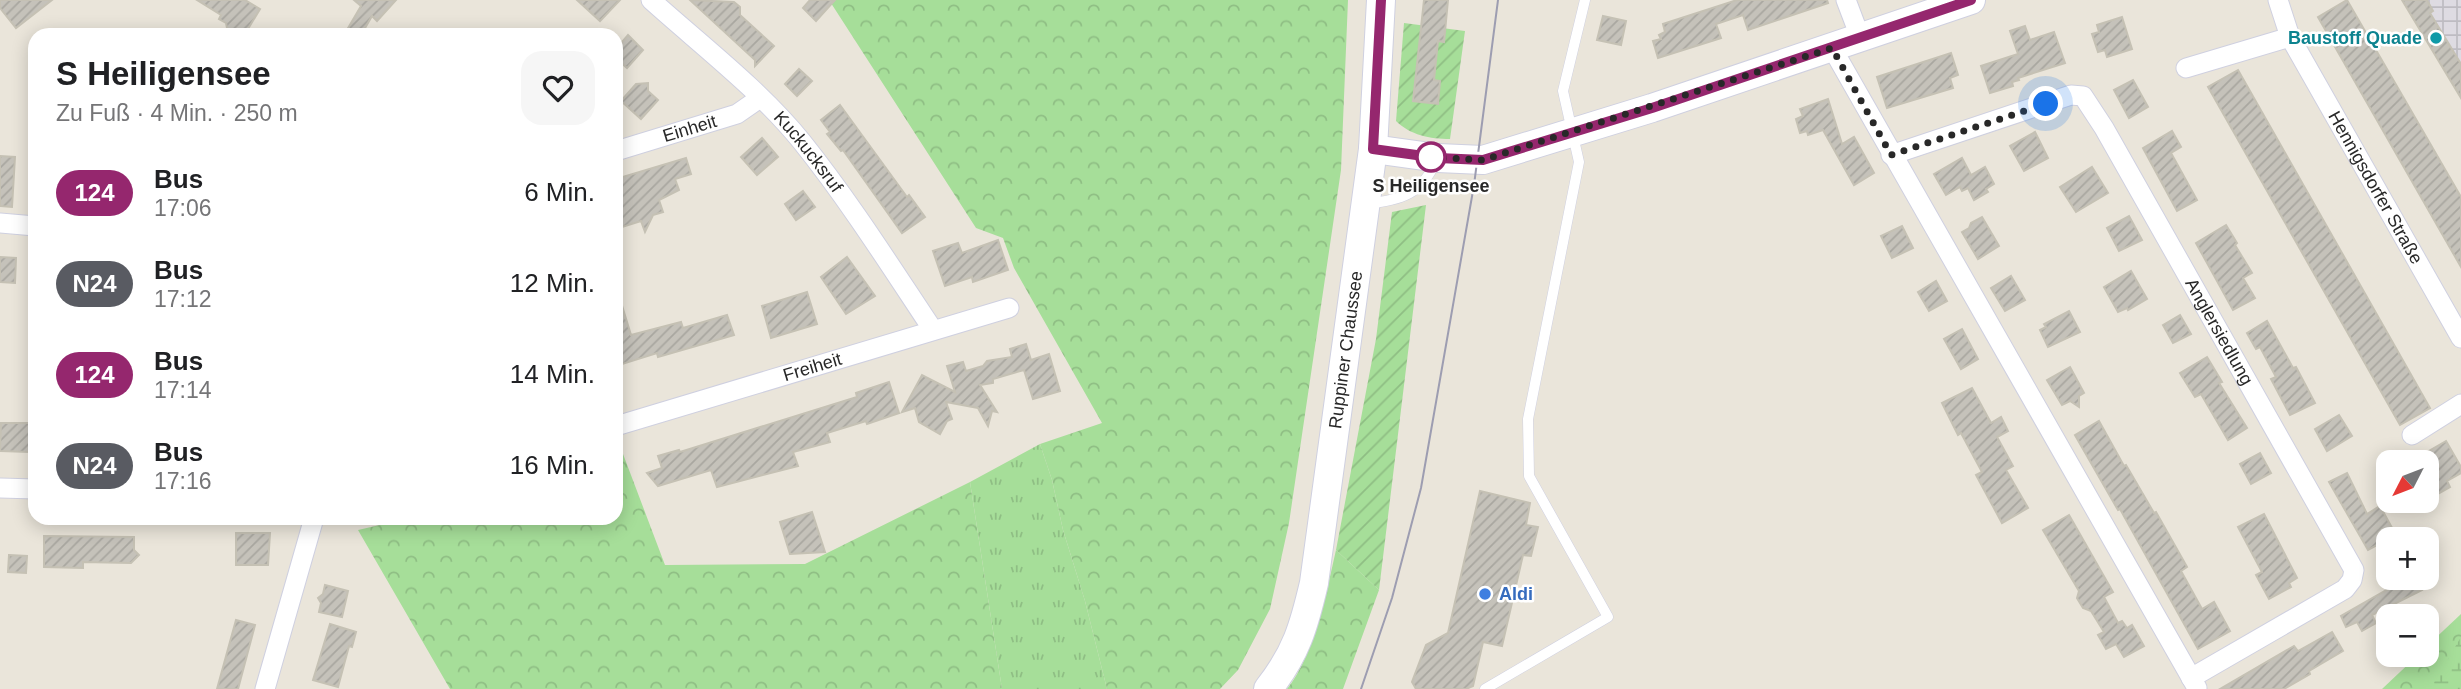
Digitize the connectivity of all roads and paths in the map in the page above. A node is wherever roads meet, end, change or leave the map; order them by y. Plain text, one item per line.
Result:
1 (651, 0) edge
2 (1381, 0) edge
3 (1585, 0) edge
4 (1846, 0) edge
5 (1971, 0) edge
6 (2278, 0) edge
7 (1860, 37) junction
8 (2290, 37) junction
9 (1832, 48) junction
10 (2186, 68) dead end
11 (760, 98) junction
12 (1573, 131) junction
13 (623, 149) edge
14 (1373, 149) junction
15 (1891, 155) junction
16 (1438, 158) junction
17 (1364, 205) junction
18 (0, 223) edge
19 (28, 225) edge
20 (1009, 308) dead end
21 (933, 330) junction
22 (2461, 338) edge
23 (2461, 404) edge
24 (623, 424) edge
25 (2412, 435) dead end
26 (0, 488) edge
27 (28, 489) edge
28 (312, 525) edge
29 (2195, 683) edge
30 (265, 689) edge
31 (1268, 689) edge
32 (1485, 689) edge

1 - 11 street, Kuckucksruf
2 - 14 main road, Ruppiner Chaussee
3 - 12 lane
4 - 7 street
5 - 7 main road
6 - 8 street, Hennigsdorfer Straße
7 - 9 main road
8 - 10 street
8 - 22 street, Hennigsdorfer Straße
9 - 12 main road
9 - 15 street, Anglersiedlung
11 - 13 street, Einheit
11 - 21 street, Kuckucksruf
12 - 16 main road
12 - 32 lane
14 - 16 main road
14 - 17 main road, Ruppiner Chaussee
15 - 29 street, Anglersiedlung
15 - 29 street, Anglersiedlung
16 - 17 lane
17 - 31 main road, Ruppiner Chaussee
18 - 19 street
20 - 21 street, Freiheit
21 - 24 street, Freiheit
23 - 25 street
26 - 27 street
28 - 30 street

